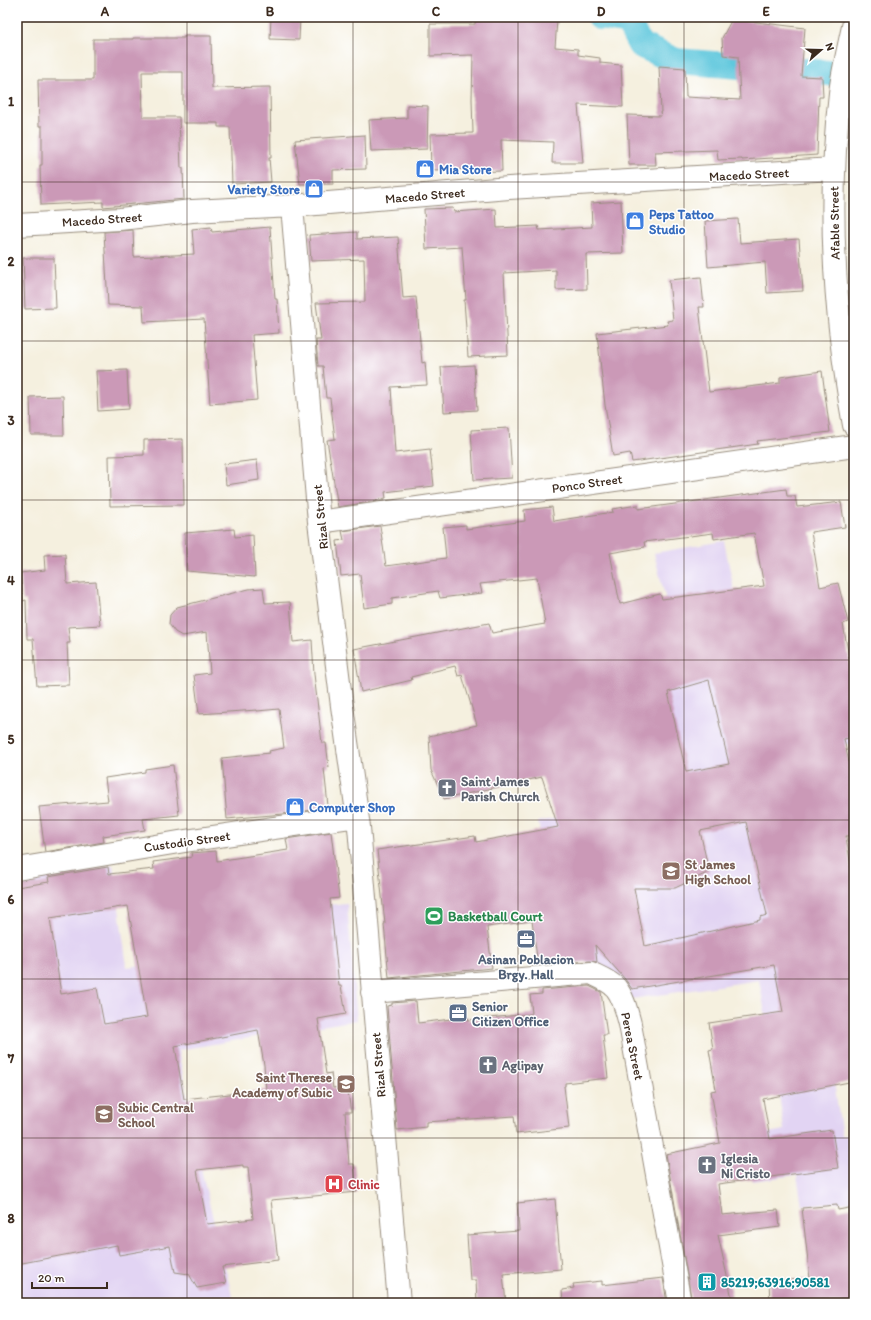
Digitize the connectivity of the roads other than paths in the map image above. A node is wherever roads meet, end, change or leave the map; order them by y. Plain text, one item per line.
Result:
1 (854, 22) edge
2 (834, 168) junction
3 (292, 206) junction
4 (17, 225) edge
5 (854, 425) edge
6 (854, 446) edge
7 (319, 522) junction
8 (358, 822) junction
9 (17, 869) edge
10 (372, 992) junction
11 (399, 1303) edge
12 (680, 1303) edge

1 - 2 street, Afable Street
2 - 3 street, Macedo Street
2 - 5 street, Afable Street
3 - 4 street, Macedo Street
3 - 7 street, Rizal Street
6 - 7 street, Ponco Street
7 - 8 street, Rizal Street
8 - 9 street, Custodio Street
8 - 10 street, Rizal Street
10 - 11 street, Rizal Street
10 - 12 street, Perea Street

